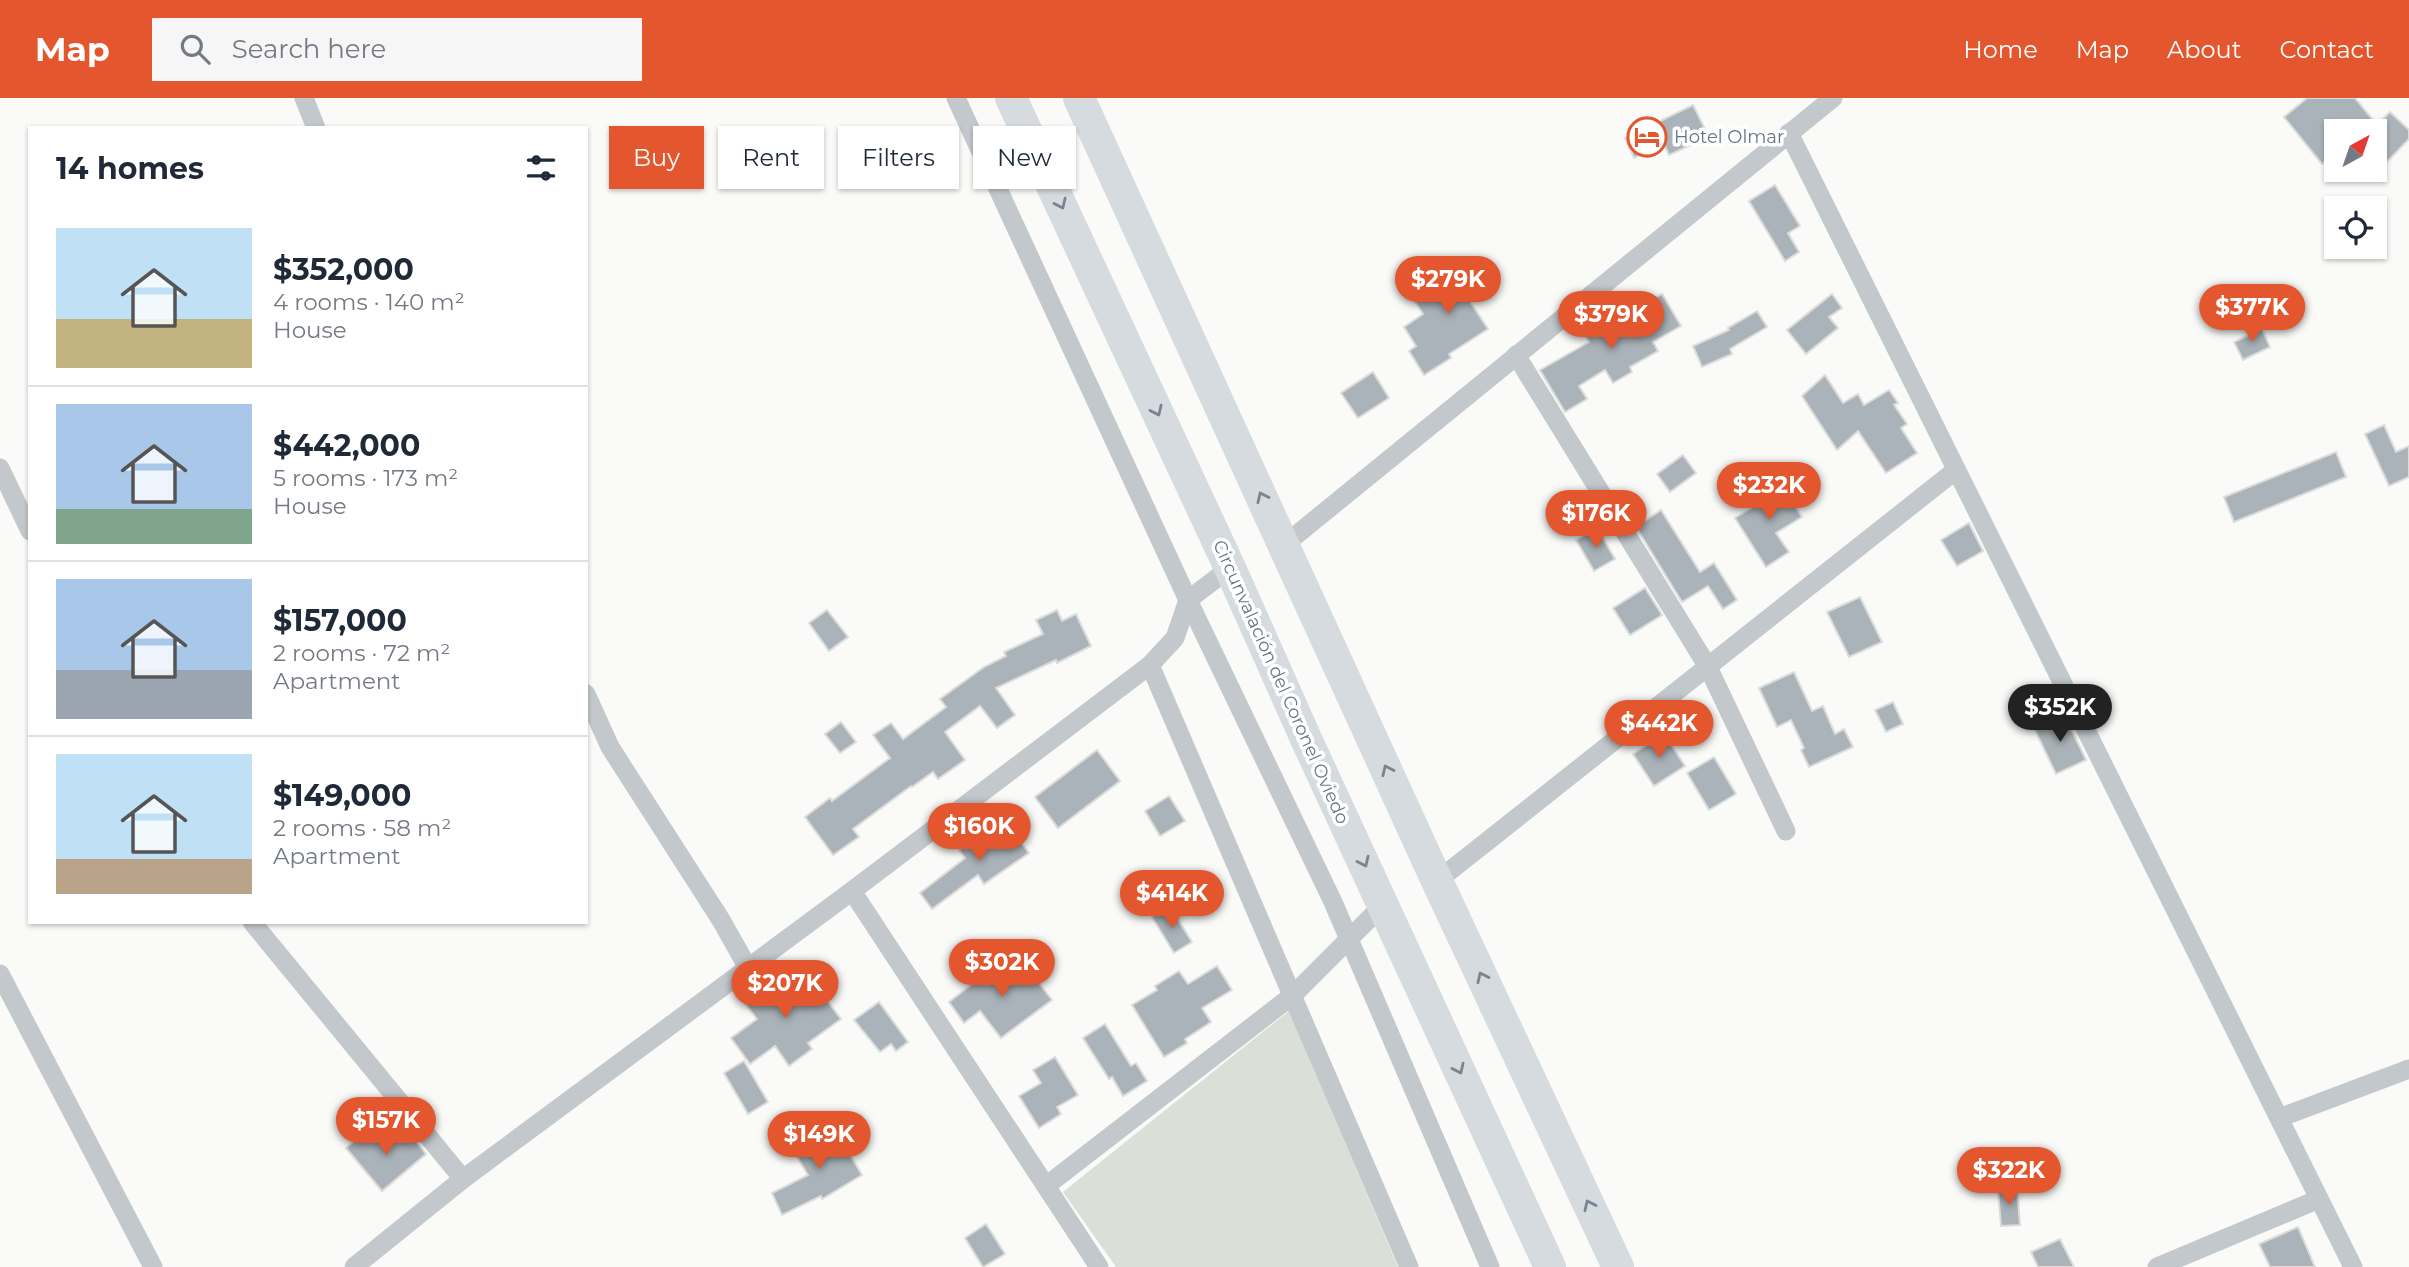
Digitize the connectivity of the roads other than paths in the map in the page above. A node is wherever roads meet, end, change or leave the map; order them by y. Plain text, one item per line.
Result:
1 (304, 98) edge
2 (956, 98) edge
3 (1011, 98) edge
4 (1079, 98) edge
5 (1833, 98) edge
6 (315, 126) edge
7 (1789, 133) junction
8 (1516, 355) junction
9 (0, 468) edge
10 (1956, 470) junction
11 (28, 527) edge
12 (1284, 545) junction
13 (1230, 568) junction
14 (1188, 600) junction
15 (1150, 665) junction
16 (1707, 667) junction
17 (588, 698) edge
18 (1786, 831) dead end
19 (1437, 881) junction
20 (852, 891) junction
21 (1384, 904) junction
22 (254, 924) edge
23 (1348, 940) junction
24 (748, 968) junction
25 (0, 974) edge
26 (1293, 995) junction
27 (2409, 1069) edge
28 (2279, 1118) junction
29 (463, 1179) junction
30 (1046, 1186) junction
31 (2319, 1199) junction
32 (153, 1267) edge
33 (354, 1267) edge
34 (1099, 1267) edge
35 (1409, 1267) edge
36 (1490, 1267) edge
37 (1550, 1267) edge
38 (1618, 1267) edge
39 (2157, 1267) edge
40 (2353, 1267) edge

1 - 6 street
2 - 14 street
3 -> 13 highway, Circunvalación del Coronel Oviedo
12 -> 4 highway
5 - 7 street
7 - 8 street
7 - 10 street
8 - 12 street
8 - 16 street
9 - 11 street
10 - 16 street
10 - 28 street
19 -> 12 highway
13 - 14 street
13 -> 21 highway, Circunvalación del Coronel Oviedo
14 - 15 street
14 - 23 street
15 - 20 street
15 - 26 street
16 - 18 street
16 - 19 street
17 - 24 street
38 -> 19 highway
20 - 24 street
20 - 30 street
21 - 23 street
21 -> 37 highway, Circunvalación del Coronel Oviedo
22 - 29 street
23 - 26 street
23 - 36 street
24 - 29 street
25 - 32 street
26 - 30 street
26 - 35 street
27 - 28 street
28 - 31 street
29 - 33 street
30 - 34 street
31 - 39 street
31 - 40 street

